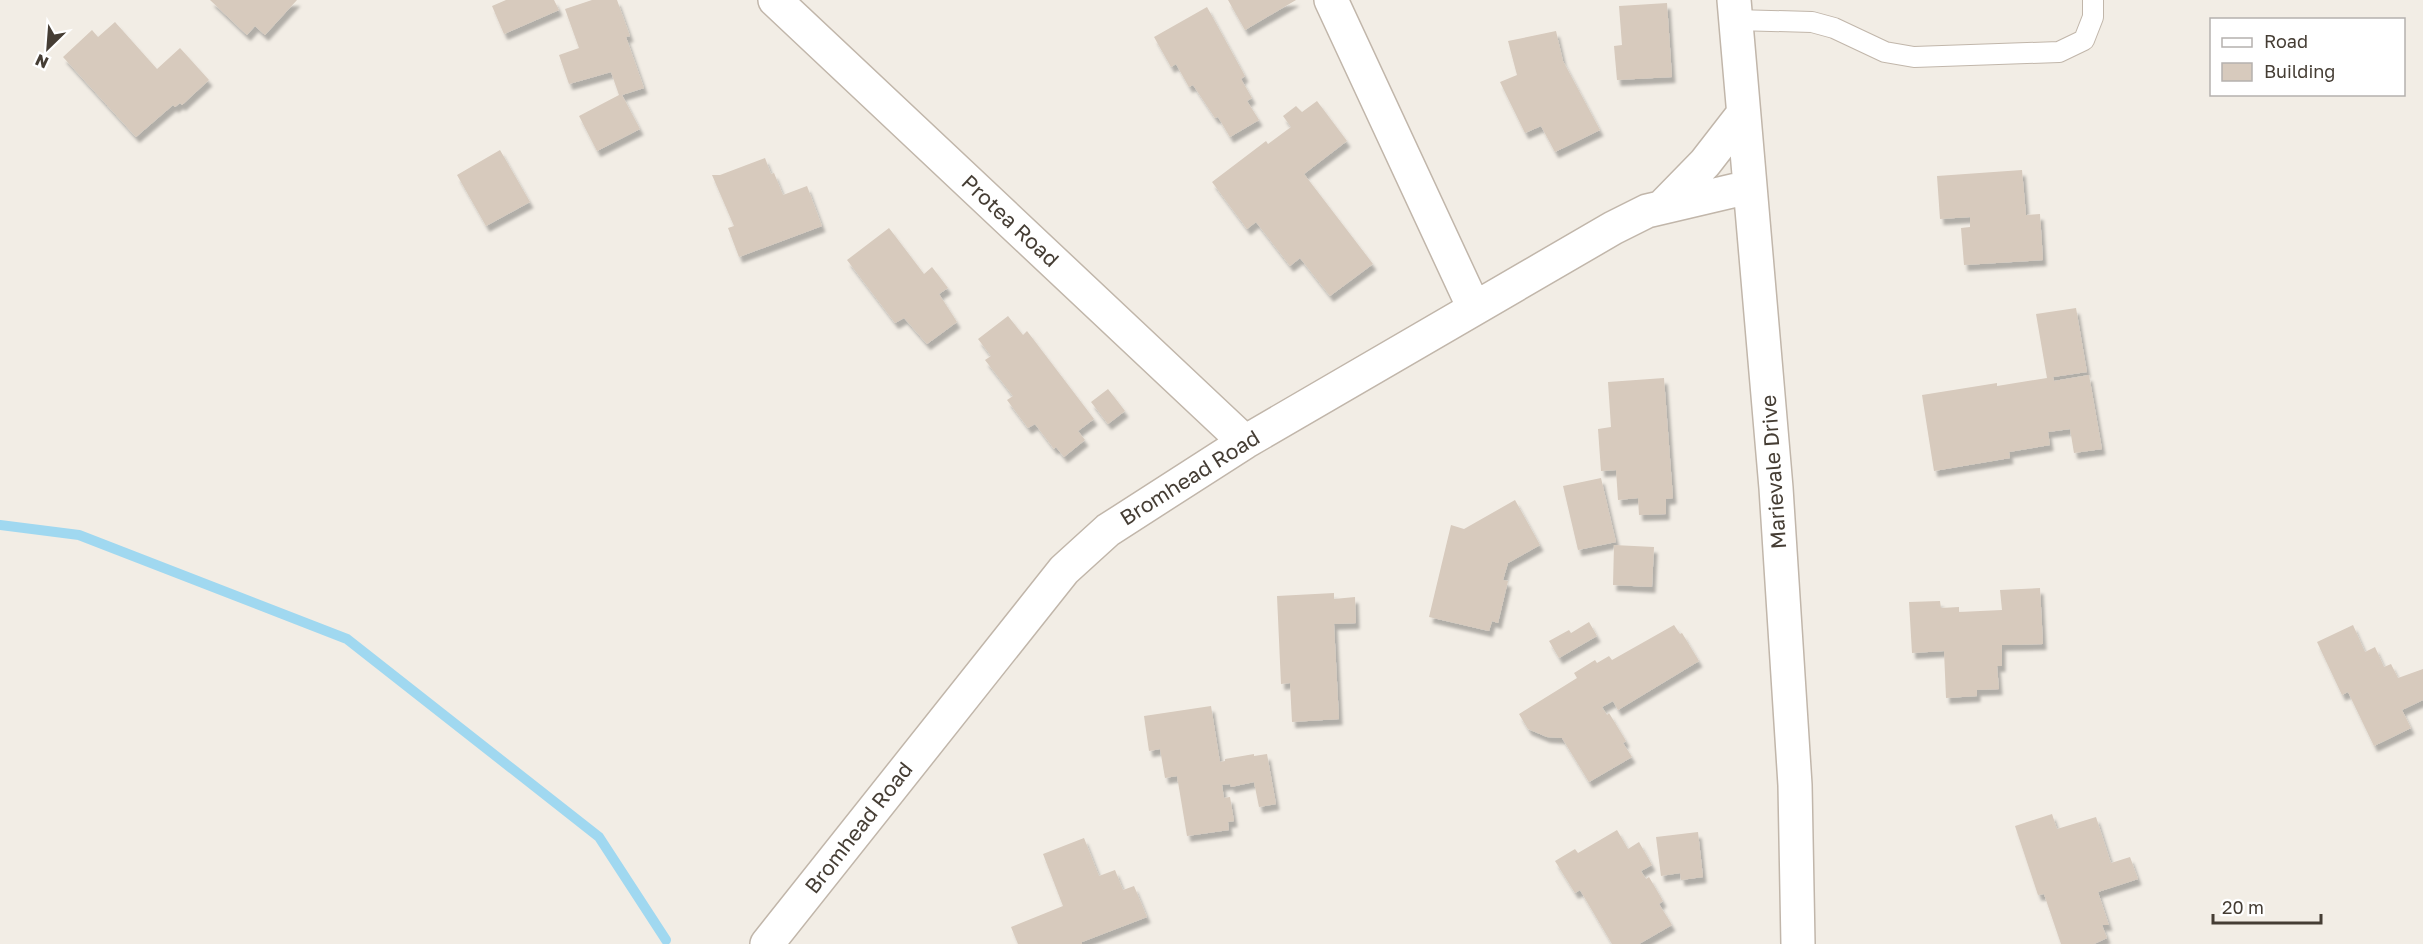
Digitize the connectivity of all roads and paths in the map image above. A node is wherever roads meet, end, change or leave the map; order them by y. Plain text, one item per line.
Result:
1 (775, 0) edge
2 (1331, 0) edge
3 (2093, 0) edge
4 (1734, 10) edge
5 (1743, 114) junction
6 (1749, 187) junction
7 (1663, 206) junction
8 (1474, 308) junction
9 (1245, 442) junction
10 (767, 944) edge
11 (1798, 944) edge

1 - 9 street, Protea Road
2 - 8 street
3 - 4 lane
4 - 5 street, Marievale Drive
5 - 6 street, Marievale Drive
5 - 7 street
6 - 7 street, Bromhead Road
6 - 11 street, Marievale Drive
7 - 8 street, Bromhead Road
8 - 9 street, Bromhead Road
9 - 10 street, Bromhead Road

